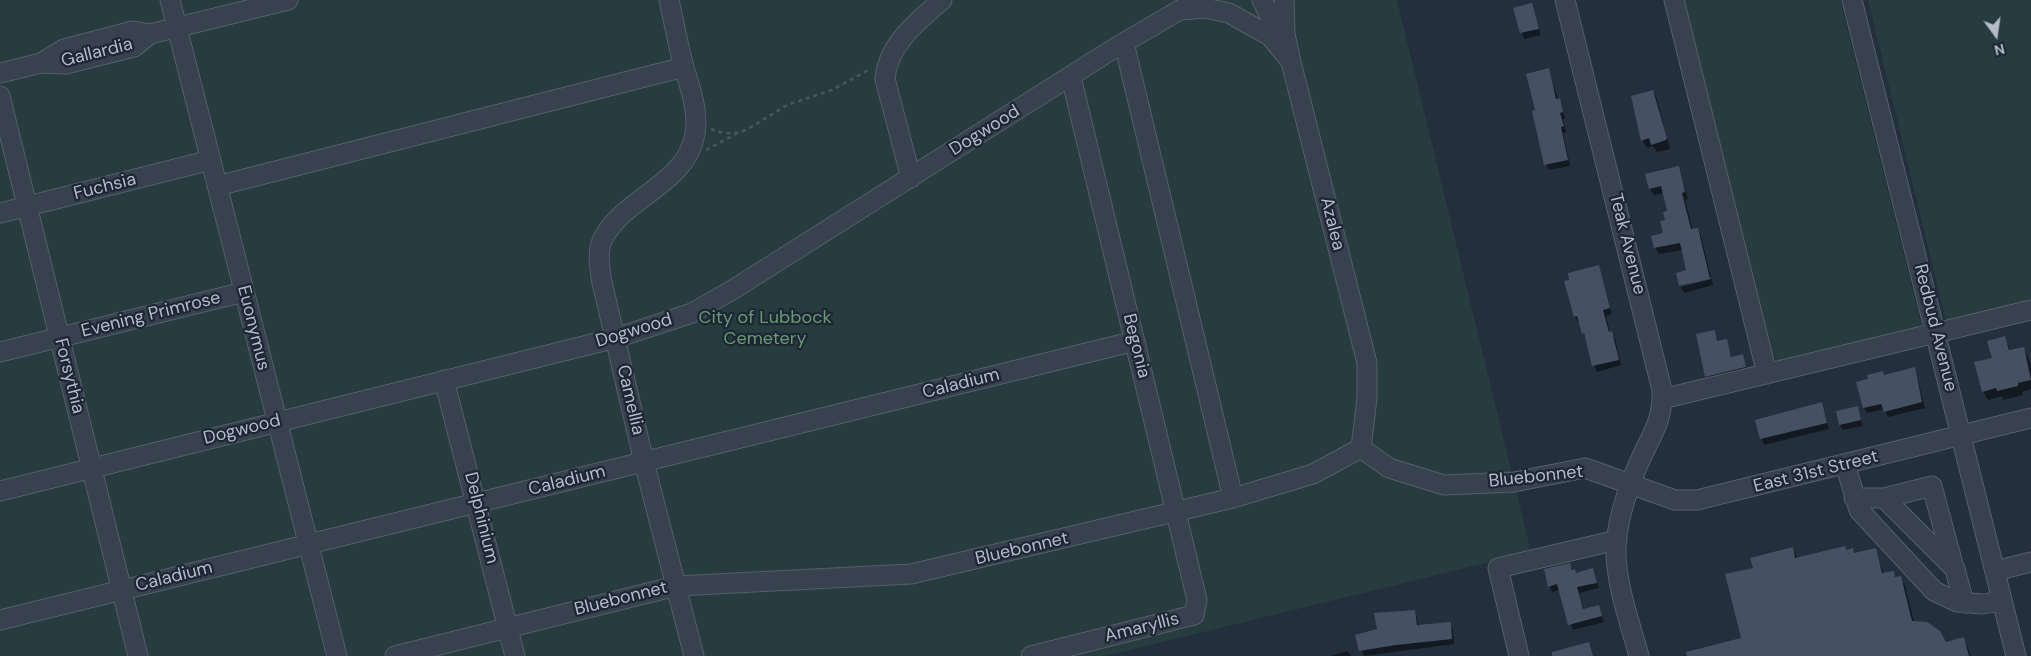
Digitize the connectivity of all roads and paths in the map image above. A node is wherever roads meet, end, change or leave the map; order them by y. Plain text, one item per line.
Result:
1 (170, 0) edge
2 (288, 0) edge
3 (669, 0) edge
4 (942, 0) edge
5 (1197, 0) edge
6 (1262, 0) edge
7 (1284, 0) edge
8 (1565, 0) edge
9 (1674, 0) edge
10 (1852, 0) edge
11 (270, 2) edge
12 (1179, 11) junction
13 (177, 28) junction
14 (1124, 43) junction
15 (888, 58) junction
16 (1291, 62) junction
17 (684, 67) junction
18 (0, 73) edge
19 (1071, 77) junction
20 (0, 96) edge
21 (695, 118) junction
22 (738, 133) junction
23 (688, 155) junction
24 (211, 160) junction
25 (910, 178) junction
26 (217, 186) junction
27 (27, 206) junction
28 (0, 213) edge
29 (244, 292) junction
30 (2031, 310) edge
31 (1936, 333) junction
32 (60, 337) junction
33 (616, 338) junction
34 (1135, 341) junction
35 (0, 352) edge
36 (1767, 374) junction
37 (444, 380) junction
38 (1662, 400) junction
39 (2031, 418) edge
40 (277, 422) junction
41 (1962, 435) junction
42 (1361, 448) junction
43 (644, 462) junction
44 (1845, 464) junction
45 (92, 468) junction
46 (1631, 485) junction
47 (0, 491) edge
48 (1233, 498) junction
49 (1854, 498) junction
50 (1884, 498) junction
51 (478, 503) junction
52 (1176, 513) junction
53 (1617, 540) junction
54 (308, 544) junction
55 (2031, 562) edge
56 (1954, 569) junction
57 (1995, 571) junction
58 (676, 586) junction
59 (122, 590) junction
60 (2002, 601) junction
61 (1964, 603) junction
62 (1194, 615) joint
63 (0, 620) edge
64 (508, 628) junction
65 (138, 656) edge
66 (337, 656) edge
67 (395, 656) edge
68 (515, 656) edge
69 (694, 656) edge
70 (1031, 656) edge
71 (1519, 656) edge
72 (1639, 656) edge
73 (2016, 656) edge

1 - 13 street, Euonymus
2 - 11 street, Gallardia
3 - 17 street, Camellia
4 - 15 street
5 - 12 street, Dogwood
6 - 16 street
7 - 16 street, Azalea
8 - 38 street, Teak Avenue
9 - 36 street
10 - 31 street, Redbud Avenue
11 - 13 street, Gallardia
12 - 14 street, Dogwood
12 - 16 street
13 - 18 street, Gallardia
13 - 24 street, Euonymus
14 - 19 street, Dogwood
14 - 48 street
15 - 22 path
15 - 25 street
16 - 42 street, Azalea
17 - 21 street, Camellia
17 - 26 street
19 - 25 street, Dogwood
19 - 34 street, Begonia
20 - 27 street, Forsythia
21 - 22 path
21 - 23 street, Camellia
22 - 23 path
23 - 33 street, Camellia
24 - 26 street, Euonymus
24 - 27 street, Fuchsia
25 - 33 street, Dogwood
26 - 29 street, Euonymus
27 - 28 street, Fuchsia
27 - 32 street, Forsythia
29 - 32 street, Evening Primrose
29 - 40 street, Euonymus
30 - 31 street
31 - 36 street
31 - 41 street, Redbud Avenue
32 - 35 street, Evening Primrose
32 - 45 street, Forsythia
33 - 37 street, Dogwood
33 - 43 street, Camellia
34 - 43 street, Caladium
34 - 52 street, Begonia
36 - 38 street
37 - 40 street, Dogwood
37 - 51 street, Delphinium
38 - 46 street, Teak Avenue
39 - 41 street, East 31st Street
40 - 45 street, Dogwood
40 - 54 street, Euonymus
41 - 44 street, East 31st Street
41 - 57 street, Redbud Avenue
42 - 46 street, Bluebonnet
42 - 48 street, Bluebonnet
43 - 51 street, Caladium
43 - 58 street, Camellia
44 - 46 street, East 31st Street
44 - 49 street
45 - 47 street, Dogwood
45 - 59 street, Forsythia
46 - 53 street
48 - 52 street, Bluebonnet
49 - 50 street
49 - 61 street
50 - 56 street
50 - 56 street
51 - 54 street, Caladium
51 - 64 street, Delphinium
52 - 58 street, Bluebonnet
52 - 62 street, Begonia
53 - 71 street
53 - 72 street
54 - 59 street, Caladium
54 - 66 street, Euonymus
55 - 57 street
56 - 61 street
57 - 60 street, Redbud Avenue
58 - 64 street, Bluebonnet
58 - 69 street, Camellia
59 - 63 street, Caladium
59 - 65 street, Forsythia
60 - 61 street
60 - 73 street, Redbud Avenue
62 - 70 street, Amaryllis
64 - 67 street, Bluebonnet
64 - 68 street, Delphinium

